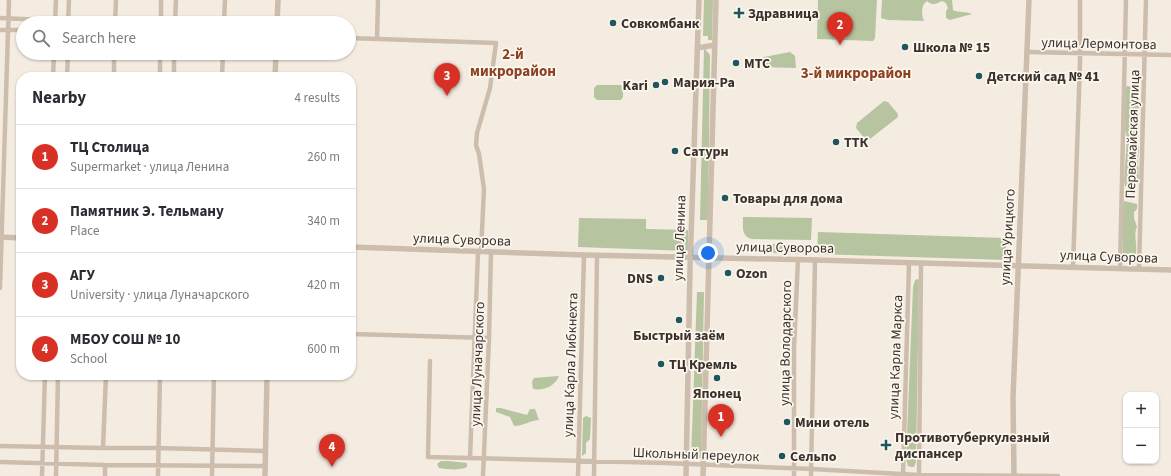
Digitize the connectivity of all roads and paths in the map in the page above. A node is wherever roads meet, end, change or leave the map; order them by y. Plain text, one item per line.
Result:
1 (9, 0) edge
2 (56, 0) edge
3 (69, 0) edge
4 (116, 0) edge
5 (162, 0) edge
6 (176, 0) edge
7 (225, 0) edge
8 (278, 0) edge
9 (378, 0) edge
10 (699, 0) edge
11 (716, 0) edge
12 (1029, 0) edge
13 (1080, 0) edge
14 (1126, 0) edge
15 (1146, 0) edge
16 (55, 16) edge
17 (68, 16) edge
18 (116, 16) edge
19 (161, 16) edge
20 (175, 16) edge
21 (224, 16) edge
22 (277, 16) edge
23 (0, 18) edge
24 (8, 18) junction
25 (16, 19) edge
26 (0, 30) edge
27 (8, 30) junction
28 (16, 30) edge
29 (356, 38) edge
30 (378, 39) junction
31 (715, 45) junction
32 (697, 48) junction
33 (1027, 52) junction
34 (1080, 53) junction
35 (1124, 54) junction
36 (1145, 54) junction
37 (1171, 55) edge
38 (54, 60) edge
39 (68, 60) edge
40 (114, 60) edge
41 (160, 60) edge
42 (174, 60) edge
43 (223, 60) edge
44 (276, 60) edge
45 (53, 72) edge
46 (67, 72) edge
47 (114, 72) edge
48 (160, 72) edge
49 (174, 72) edge
50 (222, 72) edge
51 (275, 72) edge
52 (1, 237) edge
53 (16, 238) edge
54 (356, 247) edge
55 (480, 252) junction
56 (491, 252) junction
57 (584, 255) junction
58 (597, 255) junction
59 (691, 257) junction
60 (709, 257) junction
61 (798, 259) junction
62 (815, 260) junction
63 (909, 263) junction
64 (920, 263) junction
65 (1019, 265) junction
66 (1073, 267) junction
67 (1120, 269) junction
68 (1139, 269) junction
69 (1171, 270) edge
70 (0, 288) edge
71 (356, 334) edge
72 (475, 338) junction
73 (489, 338) junction
74 (430, 361) dead end
75 (45, 380) edge
76 (58, 380) edge
77 (106, 380) edge
78 (160, 380) edge
79 (214, 380) edge
80 (267, 380) edge
81 (0, 446) edge
82 (43, 447) junction
83 (56, 448) junction
84 (103, 448) junction
85 (158, 448) junction
86 (212, 450) junction
87 (265, 451) junction
88 (470, 458) junction
89 (484, 458) junction
90 (578, 461) junction
91 (0, 462) edge
92 (594, 462) junction
93 (42, 464) junction
94 (56, 464) junction
95 (158, 464) junction
96 (686, 464) junction
97 (105, 465) junction
98 (213, 465) junction
99 (703, 465) junction
100 (265, 466) junction
101 (794, 468) junction
102 (811, 468) junction
103 (903, 475) edge
104 (919, 475) edge
105 (1014, 475) edge
106 (42, 476) edge
107 (56, 476) edge
108 (105, 476) edge
109 (158, 476) edge
110 (212, 476) edge
111 (265, 476) edge
112 (484, 476) edge
113 (578, 476) edge
114 (594, 476) edge
115 (686, 476) edge
116 (703, 476) edge
117 (794, 476) edge
118 (811, 476) edge
119 (1058, 476) edge

1 - 24 street
2 - 16 street
3 - 17 street
4 - 18 street
5 - 19 street
6 - 20 street
7 - 21 street
8 - 22 street
9 - 30 street
10 - 32 street, улица Ленина
11 - 31 street
12 - 33 street, улица Урицкого
13 - 34 street
14 - 35 street, Первомайская улица
15 - 36 street, Первомайская улица
23 - 24 street
24 - 25 street
24 - 27 street
26 - 27 street
27 - 28 street
27 - 52 street
29 - 30 street
30 - 55 street, улица Луначарского
31 - 32 street
31 - 60 street
32 - 59 street, улица Ленина
33 - 34 street, улица Лермонтова
33 - 65 street, улица Урицкого
34 - 35 street, улица Лермонтова
34 - 66 street
35 - 36 street, улица Лермонтова
35 - 67 street, Первомайская улица
36 - 37 street, улица Лермонтова
36 - 68 street, Первомайская улица
38 - 45 street
39 - 46 street
40 - 47 street
41 - 48 street
42 - 49 street
43 - 50 street
44 - 51 street
52 - 53 street
52 - 70 street
54 - 55 street, улица Суворова
55 - 56 street, улица Суворова
55 - 72 street, улица Луначарского
56 - 57 street, улица Суворова
56 - 73 street, улица Луначарского
57 - 58 street, улица Суворова
57 - 90 street, улица Карла Либкнехта
58 - 59 street, улица Суворова
58 - 92 street, улица Карла Либкнехта
59 - 60 street, улица Суворова
59 - 96 street, улица Ленина
60 - 61 street, улица Суворова
60 - 99 street
61 - 62 street, улица Суворова
61 - 101 street, улица Володарского
62 - 63 street, улица Суворова
62 - 102 street, улица Володарского
63 - 64 street, улица Суворова
63 - 103 street, улица Карла Маркса
64 - 65 street, улица Суворова
64 - 104 street, улица Карла Маркса
65 - 66 street, улица Суворова
65 - 105 street, улица Урицкого
66 - 67 street, улица Суворова
67 - 68 street, улица Суворова
68 - 69 street, улица Суворова
71 - 72 street
72 - 73 street
72 - 88 street, улица Луначарского
73 - 89 street, улица Луначарского
74 - 88 street, Школьный переулок
75 - 82 street
76 - 83 street
77 - 84 street
78 - 85 street
79 - 86 street
80 - 87 street
81 - 82 street
82 - 83 street
82 - 93 street
83 - 84 street
83 - 94 street
84 - 85 street
85 - 86 street
85 - 95 street
86 - 87 street
86 - 98 street
87 - 100 street
88 - 89 street, Школьный переулок
89 - 90 street, Школьный переулок
89 - 112 street, улица Луначарского
90 - 92 street, Школьный переулок
90 - 113 street, улица Карла Либкнехта
91 - 93 street
92 - 96 street, Школьный переулок
92 - 114 street, улица Карла Либкнехта
93 - 94 street
93 - 106 street
94 - 97 street
94 - 107 street
95 - 97 street
95 - 98 street
95 - 109 street
96 - 99 street, Школьный переулок
96 - 115 street, улица Ленина
97 - 108 street
98 - 100 street
98 - 110 street
99 - 101 street, Школьный переулок
99 - 116 street
100 - 111 street
101 - 102 street, Школьный переулок
101 - 117 street, улица Володарского
102 - 103 street, Школьный переулок
102 - 118 street, улица Володарского
103 - 104 street, Школьный переулок
104 - 105 street, Школьный переулок
105 - 119 street, Школьный переулок

